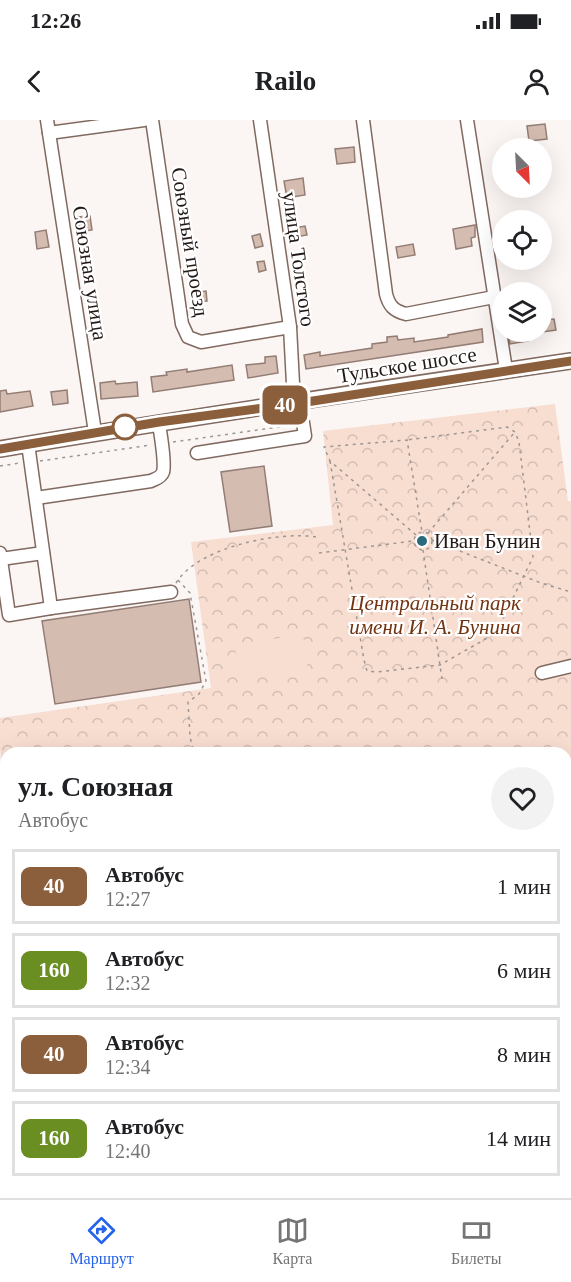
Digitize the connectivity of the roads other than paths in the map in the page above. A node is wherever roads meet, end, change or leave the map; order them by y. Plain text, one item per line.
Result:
1 (46, 120) edge
2 (144, 120) edge
3 (152, 120) edge
4 (260, 120) edge
5 (363, 120) edge
6 (467, 120) edge
7 (49, 133) junction
8 (492, 284) edge
9 (492, 297) edge
10 (290, 327) junction
11 (501, 342) edge
12 (571, 361) edge
13 (506, 370) junction
14 (297, 403) junction
15 (159, 422) junction
16 (95, 432) junction
17 (28, 444) junction
18 (0, 449) edge
19 (197, 453) dead end
20 (36, 498) junction
21 (43, 553) junction
22 (0, 556) edge
23 (171, 592) road end
24 (51, 608) junction
25 (571, 666) edge
26 (542, 673) dead end

1 - 7 street, Союзная улица
2 - 7 street
3 - 10 street, Союзный проезд
4 - 10 street, улица Толстого
5 - 9 street
6 - 8 street
7 - 16 street, Союзная улица
10 - 14 street, улица Толстого
11 - 13 street
12 - 13 main road, Тульское шоссе
13 - 14 main road, Тульское шоссе
14 - 15 main road, Тульское шоссе
14 - 19 street, улица Толстого
15 - 16 main road, Тульское шоссе
15 - 20 street
16 - 17 main road, Тульское шоссе
17 - 18 main road, Тульское шоссе
17 - 20 street
20 - 21 street
21 - 22 street
21 - 24 street
22 - 24 street
23 - 24 street
25 - 26 street

